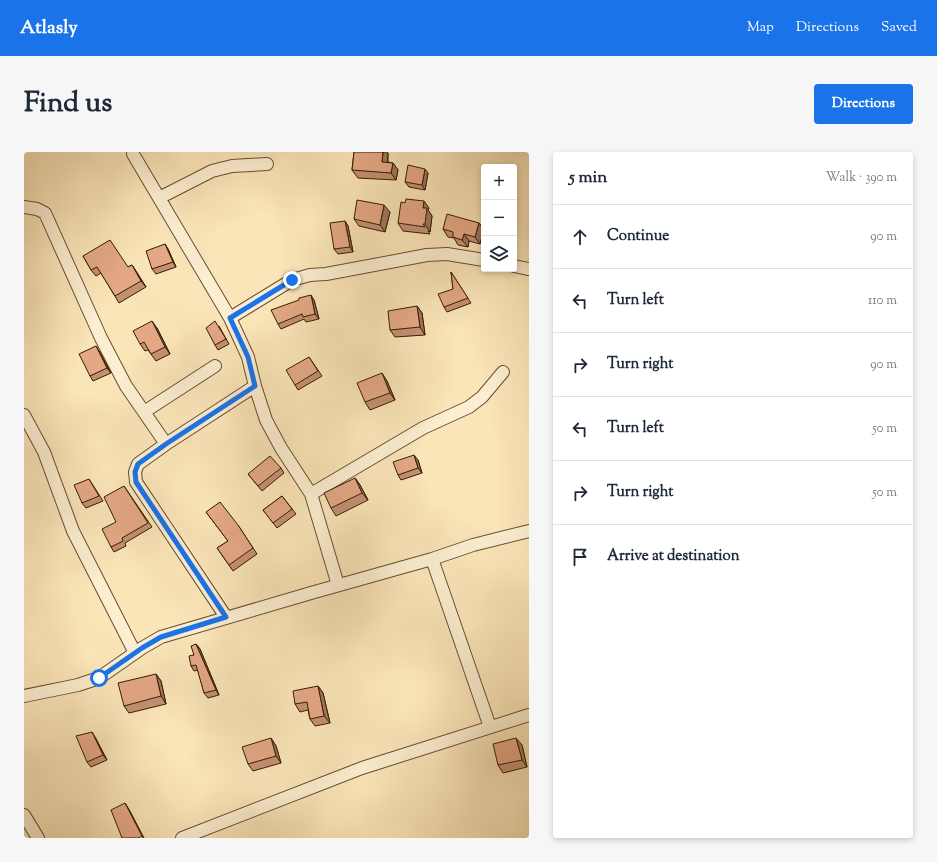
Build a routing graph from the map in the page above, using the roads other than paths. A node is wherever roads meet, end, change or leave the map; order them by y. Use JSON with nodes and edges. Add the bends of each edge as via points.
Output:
{"nodes":[{"id":1,"x":133,"y":154,"type":"dead end"},
{"id":2,"x":267,"y":164,"type":"dead end"},
{"id":3,"x":159,"y":198,"type":"junction"},
{"id":4,"x":24,"y":207,"type":"edge"},
{"id":5,"x":481,"y":260,"type":"edge"},
{"id":6,"x":517,"y":267,"type":"edge"},
{"id":7,"x":528,"y":269,"type":"dead end"},
{"id":8,"x":230,"y":318,"type":"junction"},
{"id":9,"x":215,"y":366,"type":"dead end"},
{"id":10,"x":503,"y":372,"type":"dead end"},
{"id":11,"x":255,"y":386,"type":"junction"},
{"id":12,"x":144,"y":412,"type":"junction"},
{"id":13,"x":24,"y":415,"type":"edge"},
{"id":14,"x":166,"y":444,"type":"junction"},
{"id":15,"x":311,"y":494,"type":"junction"},
{"id":16,"x":529,"y":531,"type":"edge"},
{"id":17,"x":432,"y":559,"type":"junction"},
{"id":18,"x":338,"y":585,"type":"junction"},
{"id":19,"x":226,"y":617,"type":"junction"},
{"id":20,"x":135,"y":653,"type":"junction"},
{"id":21,"x":25,"y":694,"type":"edge"},
{"id":22,"x":529,"y":715,"type":"edge"},
{"id":23,"x":490,"y":727,"type":"junction"},
{"id":24,"x":24,"y":815,"type":"edge"},
{"id":25,"x":38,"y":838,"type":"edge"},
{"id":26,"x":182,"y":838,"type":"edge"}],
"edges":[{"from":1,"to":3,"type":"street"},
{"from":2,"to":3,"type":"street","via":[[232,166],[212,171]]},
{"from":3,"to":8,"type":"street"},
{"from":4,"to":12,"type":"street","via":[[45,213],[101,338],[126,386]]},
{"from":5,"to":8,"type":"street","via":[[447,254],[427,255],[310,275],[292,280]]},
{"from":6,"to":7,"type":"street"},
{"from":8,"to":11,"type":"street","via":[[248,357]]},
{"from":9,"to":12,"type":"street"},
{"from":10,"to":15,"type":"street","via":[[482,397],[469,407],[423,428]]},
{"from":11,"to":14,"type":"street"},
{"from":11,"to":15,"type":"street","via":[[266,420]]},
{"from":12,"to":14,"type":"street"},
{"from":13,"to":20,"type":"street","via":[[44,452],[73,531]]},
{"from":14,"to":19,"type":"street","via":[[138,464],[135,472],[136,482]]},
{"from":15,"to":18,"type":"street"},
{"from":16,"to":17,"type":"street","via":[[473,545]]},
{"from":17,"to":18,"type":"street"},
{"from":17,"to":23,"type":"street"},
{"from":18,"to":19,"type":"street"},
{"from":19,"to":20,"type":"street","via":[[161,637]]},
{"from":20,"to":21,"type":"street","via":[[99,678],[78,685]]},
{"from":22,"to":23,"type":"street"},
{"from":23,"to":26,"type":"street","via":[[362,768]]},
{"from":24,"to":25,"type":"street"}]}
